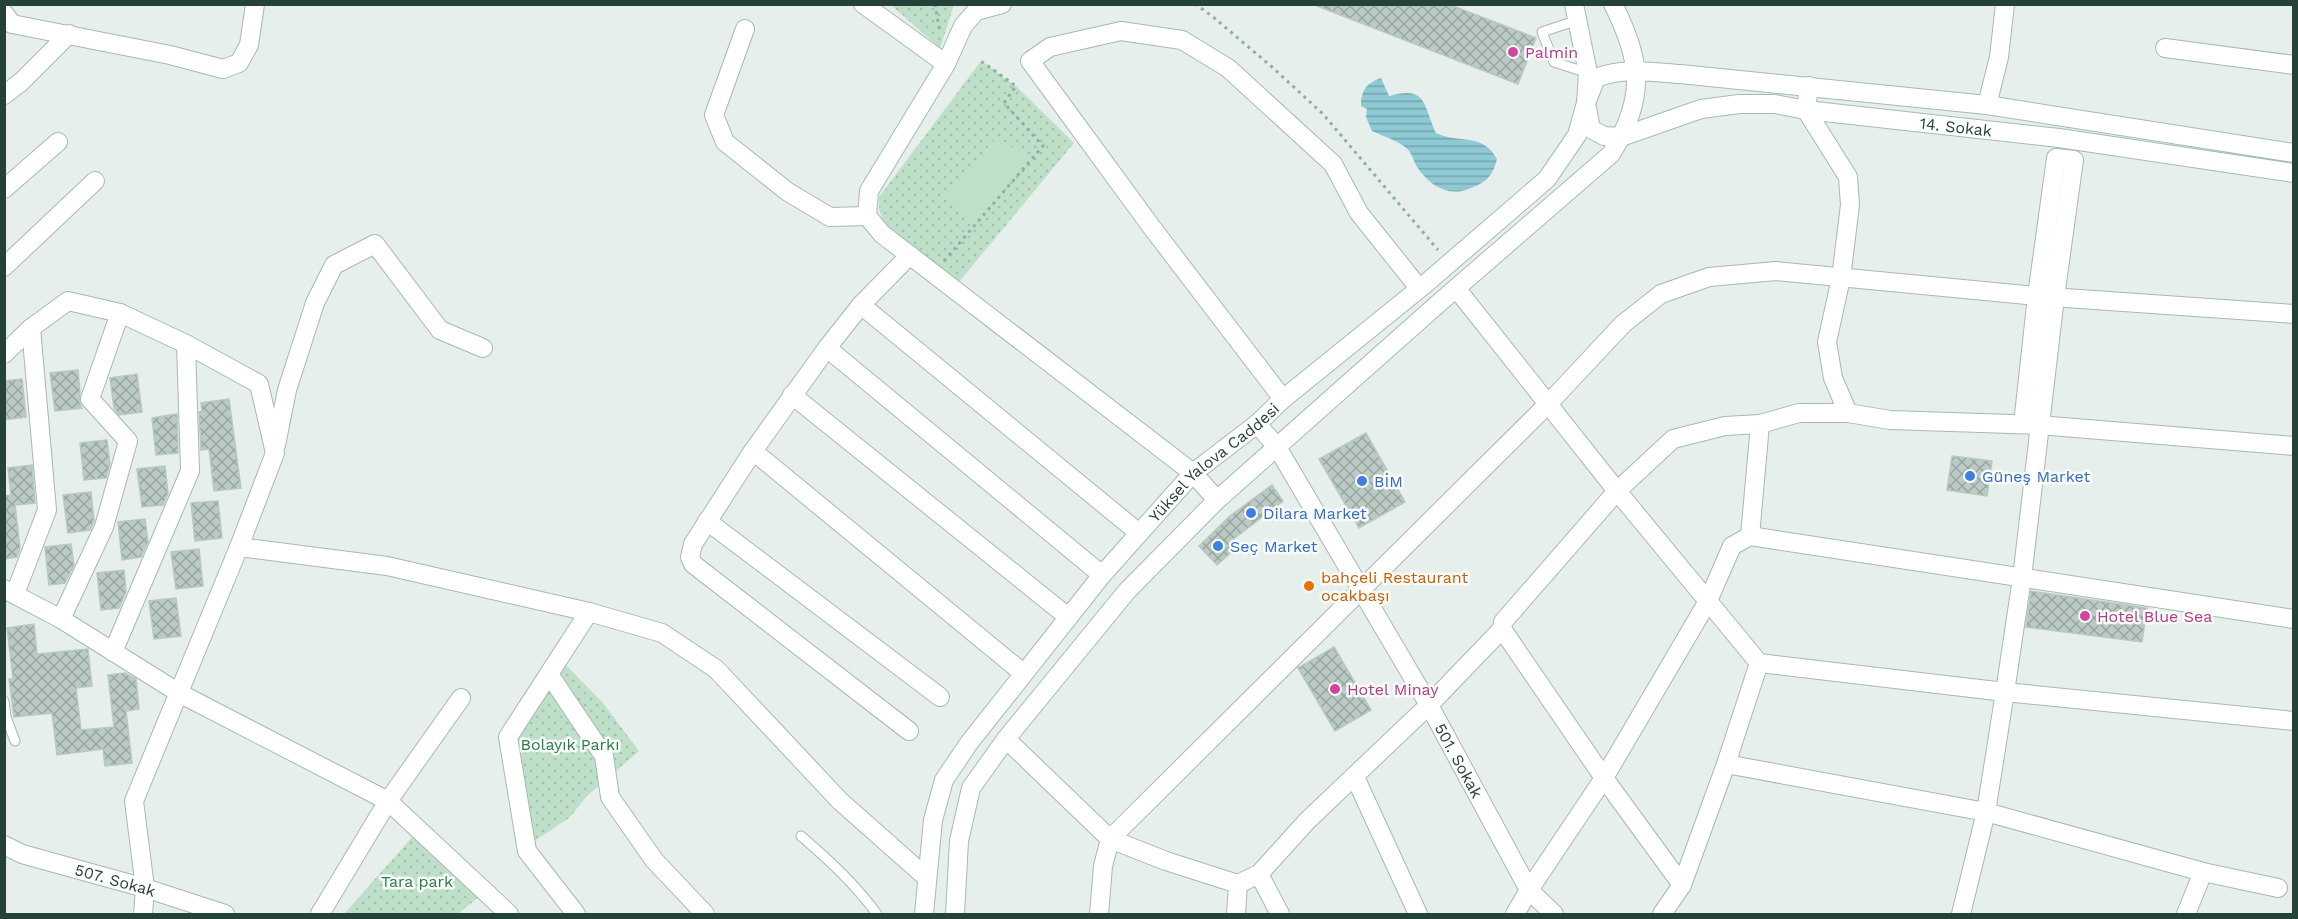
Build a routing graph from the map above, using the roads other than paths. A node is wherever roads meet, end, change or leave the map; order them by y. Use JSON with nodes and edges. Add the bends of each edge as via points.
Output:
{"nodes":[{"id":1,"x":255,"y":4,"type":"edge"},
{"id":2,"x":863,"y":4,"type":"edge"},
{"id":3,"x":967,"y":4,"type":"edge"},
{"id":4,"x":1002,"y":4,"type":"edge"},
{"id":5,"x":1613,"y":4,"type":"edge"},
{"id":6,"x":2005,"y":4,"type":"edge"},
{"id":7,"x":1576,"y":12,"type":"edge"},
{"id":8,"x":4,"y":13,"type":"edge"},
{"id":9,"x":1623,"y":24,"type":"junction"},
{"id":10,"x":963,"y":26,"type":"junction"},
{"id":11,"x":745,"y":29,"type":"dead end"},
{"id":12,"x":69,"y":34,"type":"junction"},
{"id":13,"x":2165,"y":48,"type":"dead end"},
{"id":14,"x":946,"y":64,"type":"junction"},
{"id":15,"x":2294,"y":65,"type":"edge"},
{"id":16,"x":1588,"y":73,"type":"junction"},
{"id":17,"x":1680,"y":74,"type":"junction"},
{"id":18,"x":1637,"y":78,"type":"junction"},
{"id":19,"x":1809,"y":86,"type":"junction"},
{"id":20,"x":4,"y":94,"type":"edge"},
{"id":21,"x":1586,"y":103,"type":"junction"},
{"id":22,"x":1987,"y":105,"type":"junction"},
{"id":23,"x":1806,"y":110,"type":"junction"},
{"id":24,"x":1622,"y":137,"type":"junction"},
{"id":25,"x":58,"y":142,"type":"dead end"},
{"id":26,"x":2294,"y":153,"type":"edge"},
{"id":27,"x":2294,"y":173,"type":"edge"},
{"id":28,"x":95,"y":181,"type":"dead end"},
{"id":29,"x":4,"y":189,"type":"edge"},
{"id":30,"x":867,"y":216,"type":"junction"},
{"id":31,"x":910,"y":255,"type":"junction"},
{"id":32,"x":4,"y":267,"type":"edge"},
{"id":33,"x":1841,"y":278,"type":"junction"},
{"id":34,"x":1419,"y":288,"type":"junction"},
{"id":35,"x":1456,"y":288,"type":"junction"},
{"id":36,"x":2046,"y":297,"type":"junction"},
{"id":37,"x":861,"y":305,"type":"junction"},
{"id":38,"x":120,"y":313,"type":"junction"},
{"id":39,"x":2294,"y":314,"type":"edge"},
{"id":40,"x":31,"y":328,"type":"junction"},
{"id":41,"x":186,"y":344,"type":"junction"},
{"id":42,"x":483,"y":348,"type":"dead end"},
{"id":43,"x":827,"y":348,"type":"junction"},
{"id":44,"x":4,"y":354,"type":"edge"},
{"id":45,"x":792,"y":395,"type":"junction"},
{"id":46,"x":1283,"y":399,"type":"junction"},
{"id":47,"x":1549,"y":403,"type":"junction"},
{"id":48,"x":1848,"y":413,"type":"junction"},
{"id":49,"x":1257,"y":424,"type":"junction"},
{"id":50,"x":1760,"y":424,"type":"junction"},
{"id":51,"x":2031,"y":425,"type":"junction"},
{"id":52,"x":2294,"y":446,"type":"edge"},
{"id":53,"x":1277,"y":447,"type":"junction"},
{"id":54,"x":753,"y":451,"type":"junction"},
{"id":55,"x":275,"y":453,"type":"junction"},
{"id":56,"x":1193,"y":473,"type":"junction"},
{"id":57,"x":1617,"y":491,"type":"junction"},
{"id":58,"x":1217,"y":500,"type":"junction"},
{"id":59,"x":707,"y":521,"type":"junction"},
{"id":60,"x":1139,"y":533,"type":"junction"},
{"id":61,"x":1750,"y":536,"type":"junction"},
{"id":62,"x":239,"y":547,"type":"junction"},
{"id":63,"x":1102,"y":575,"type":"junction"},
{"id":64,"x":2022,"y":578,"type":"junction"},
{"id":65,"x":1360,"y":587,"type":"junction"},
{"id":66,"x":10,"y":592,"type":"edge"},
{"id":67,"x":1707,"y":601,"type":"junction"},
{"id":68,"x":590,"y":612,"type":"junction"},
{"id":69,"x":1068,"y":617,"type":"junction"},
{"id":70,"x":61,"y":619,"type":"junction"},
{"id":71,"x":2294,"y":619,"type":"edge"},
{"id":72,"x":1502,"y":629,"type":"junction"},
{"id":73,"x":113,"y":652,"type":"junction"},
{"id":74,"x":1759,"y":663,"type":"junction"},
{"id":75,"x":1023,"y":673,"type":"junction"},
{"id":76,"x":549,"y":674,"type":"junction"},
{"id":77,"x":2005,"y":692,"type":"junction"},
{"id":78,"x":179,"y":693,"type":"junction"},
{"id":79,"x":940,"y":697,"type":"dead end"},
{"id":80,"x":461,"y":698,"type":"dead end"},
{"id":81,"x":4,"y":701,"type":"edge"},
{"id":82,"x":1429,"y":705,"type":"junction"},
{"id":83,"x":2294,"y":721,"type":"edge"},
{"id":84,"x":909,"y":731,"type":"dead end"},
{"id":85,"x":1006,"y":739,"type":"junction"},
{"id":86,"x":15,"y":741,"type":"dead end"},
{"id":87,"x":1726,"y":764,"type":"junction"},
{"id":88,"x":1355,"y":777,"type":"junction"},
{"id":89,"x":1604,"y":778,"type":"junction"},
{"id":90,"x":388,"y":801,"type":"junction"},
{"id":91,"x":1986,"y":812,"type":"junction"},
{"id":92,"x":801,"y":836,"type":"dead end"},
{"id":93,"x":1110,"y":838,"type":"junction"},
{"id":94,"x":4,"y":845,"type":"edge"},
{"id":95,"x":2203,"y":872,"type":"junction"},
{"id":96,"x":1260,"y":874,"type":"junction"},
{"id":97,"x":927,"y":878,"type":"junction"},
{"id":98,"x":1238,"y":884,"type":"junction"},
{"id":99,"x":1682,"y":885,"type":"junction"},
{"id":100,"x":145,"y":888,"type":"junction"},
{"id":101,"x":2278,"y":888,"type":"dead end"},
{"id":102,"x":1529,"y":890,"type":"junction"},
{"id":103,"x":143,"y":915,"type":"edge"},
{"id":104,"x":225,"y":915,"type":"edge"},
{"id":105,"x":320,"y":915,"type":"edge"},
{"id":106,"x":509,"y":915,"type":"edge"},
{"id":107,"x":576,"y":915,"type":"edge"},
{"id":108,"x":705,"y":915,"type":"edge"},
{"id":109,"x":877,"y":915,"type":"edge"},
{"id":110,"x":924,"y":915,"type":"edge"},
{"id":111,"x":955,"y":915,"type":"edge"},
{"id":112,"x":1099,"y":915,"type":"edge"},
{"id":113,"x":1236,"y":915,"type":"edge"},
{"id":114,"x":1280,"y":915,"type":"edge"},
{"id":115,"x":1418,"y":915,"type":"edge"},
{"id":116,"x":1515,"y":915,"type":"edge"},
{"id":117,"x":1554,"y":915,"type":"edge"},
{"id":118,"x":1662,"y":915,"type":"edge"},
{"id":119,"x":1961,"y":915,"type":"edge"},
{"id":120,"x":2186,"y":915,"type":"edge"}],
"edges":[{"from":1,"to":12,"type":"street","via":[[249,45],[239,63],[223,69]]},
{"from":2,"to":14,"type":"street"},
{"from":3,"to":10,"type":"street"},
{"from":4,"to":10,"type":"street","via":[[976,11]]},
{"from":5,"to":9,"type":"street"},
{"from":6,"to":22,"type":"street","via":[[1999,57]]},
{"from":7,"to":16,"type":"street","name":"Yüksel Yalova Caddesi"},
{"from":7,"to":16,"type":"lane","via":[[1542,32],[1554,62]]},
{"from":8,"to":12,"type":"street","via":[[12,24]]},
{"from":9,"to":17,"type":"street","via":[[1647,58]]},
{"from":9,"to":18,"type":"street"},
{"from":10,"to":14,"type":"street"},
{"from":11,"to":30,"type":"street","via":[[714,116],[725,142],[788,192],[830,218]]},
{"from":12,"to":20,"type":"street"},
{"from":13,"to":15,"type":"street"},
{"from":14,"to":30,"type":"street","via":[[869,191]]},
{"from":16,"to":21,"type":"street","name":"Yüksel Yalova Caddesi"},
{"from":17,"to":18,"type":"street","name":"14. Sokak"},
{"from":17,"to":19,"type":"street","name":"14. Sokak"},
{"from":18,"to":21,"type":"street","via":[[1610,72],[1596,78]]},
{"from":18,"to":24,"type":"street","name":"Yüksel Yalova Caddesi","via":[[1632,111]]},
{"from":19,"to":22,"type":"street","name":"14. Sokak"},
{"from":19,"to":23,"type":"street"},
{"from":21,"to":24,"type":"street","via":[[1591,129],[1604,136]]},
{"from":21,"to":34,"type":"street","name":"Yüksel Yalova Caddesi","via":[[1577,135],[1547,179]]},
{"from":22,"to":26,"type":"street","name":"14. Sokak"},
{"from":23,"to":24,"type":"street","name":"14. Sokak","via":[[1775,104],[1710,108]]},
{"from":23,"to":27,"type":"street","name":"14. Sokak","via":[[2059,138]]},
{"from":23,"to":33,"type":"street","via":[[1848,177],[1850,205]]},
{"from":24,"to":35,"type":"street","name":"Yüksel Yalova Caddesi","via":[[1611,154]]},
{"from":25,"to":29,"type":"street"},
{"from":28,"to":32,"type":"street"},
{"from":30,"to":31,"type":"street","via":[[882,234]]},
{"from":31,"to":37,"type":"street"},
{"from":31,"to":56,"type":"street"},
{"from":33,"to":36,"type":"street"},
{"from":33,"to":47,"type":"street","via":[[1776,272],[1731,275],[1661,294],[1623,324]]},
{"from":33,"to":48,"type":"street","via":[[1827,342],[1833,378]]},
{"from":34,"to":46,"type":"street","name":"Yüksel Yalova Caddesi"},
{"from":34,"to":46,"type":"street","via":[[1359,213],[1333,164],[1228,68],[1182,40],[1121,31],[1050,47],[1030,61]]},
{"from":35,"to":47,"type":"street"},
{"from":35,"to":53,"type":"street","name":"Yüksel Yalova Caddesi"},
{"from":36,"to":36,"type":"street","via":[[2074,160],[2056,158]]},
{"from":36,"to":39,"type":"street"},
{"from":36,"to":51,"type":"street"},
{"from":37,"to":43,"type":"street"},
{"from":37,"to":60,"type":"street"},
{"from":38,"to":40,"type":"street","via":[[68,301]]},
{"from":38,"to":41,"type":"street"},
{"from":38,"to":70,"type":"street","via":[[90,399],[128,441],[104,527]]},
{"from":40,"to":44,"type":"street"},
{"from":40,"to":66,"type":"street","via":[[47,510]]},
{"from":41,"to":55,"type":"street","via":[[259,384]]},
{"from":41,"to":73,"type":"street","via":[[190,471]]},
{"from":42,"to":55,"type":"street","via":[[441,330],[375,244],[333,265],[315,303],[287,390]]},
{"from":43,"to":45,"type":"street"},
{"from":43,"to":63,"type":"street"},
{"from":45,"to":54,"type":"street"},
{"from":45,"to":69,"type":"street"},
{"from":46,"to":49,"type":"street","name":"Yüksel Yalova Caddesi"},
{"from":47,"to":57,"type":"street"},
{"from":47,"to":65,"type":"street"},
{"from":48,"to":50,"type":"street","via":[[1799,413]]},
{"from":48,"to":51,"type":"street","via":[[1890,420]]},
{"from":49,"to":53,"type":"street","name":"501. Sokak"},
{"from":49,"to":56,"type":"street","name":"Yüksel Yalova Caddesi"},
{"from":50,"to":57,"type":"street","via":[[1725,426],[1673,439]]},
{"from":50,"to":61,"type":"street"},
{"from":51,"to":52,"type":"street"},
{"from":51,"to":64,"type":"street"},
{"from":53,"to":58,"type":"street","name":"Yüksel Yalova Caddesi"},
{"from":53,"to":65,"type":"street","name":"501. Sokak"},
{"from":54,"to":59,"type":"street"},
{"from":54,"to":75,"type":"street"},
{"from":55,"to":62,"type":"street"},
{"from":56,"to":58,"type":"street"},
{"from":56,"to":60,"type":"street","name":"Yüksel Yalova Caddesi"},
{"from":57,"to":67,"type":"street"},
{"from":57,"to":72,"type":"street","via":[[1503,622]]},
{"from":58,"to":85,"type":"street","name":"Yüksel Yalova Caddesi","via":[[1127,591]]},
{"from":59,"to":79,"type":"street"},
{"from":59,"to":84,"type":"street","via":[[693,544],[693,564]]},
{"from":60,"to":63,"type":"street","name":"Yüksel Yalova Caddesi"},
{"from":61,"to":64,"type":"street"},
{"from":61,"to":67,"type":"street","via":[[1732,546]]},
{"from":62,"to":68,"type":"street","via":[[387,566]]},
{"from":62,"to":78,"type":"street"},
{"from":63,"to":69,"type":"street","name":"Yüksel Yalova Caddesi"},
{"from":64,"to":71,"type":"street"},
{"from":64,"to":77,"type":"street"},
{"from":65,"to":82,"type":"street","name":"501. Sokak"},
{"from":65,"to":93,"type":"street"},
{"from":66,"to":70,"type":"street"},
{"from":67,"to":74,"type":"street"},
{"from":67,"to":89,"type":"street"},
{"from":68,"to":76,"type":"street"},
{"from":68,"to":97,"type":"street","via":[[662,633],[716,669],[840,801]]},
{"from":69,"to":75,"type":"street","name":"Yüksel Yalova Caddesi"},
{"from":70,"to":73,"type":"street"},
{"from":72,"to":82,"type":"street"},
{"from":72,"to":89,"type":"street"},
{"from":73,"to":78,"type":"street"},
{"from":74,"to":77,"type":"street"},
{"from":74,"to":87,"type":"street"},
{"from":75,"to":97,"type":"street","name":"Yüksel Yalova Caddesi","via":[[944,780],[933,820]]},
{"from":76,"to":107,"type":"street","via":[[508,737],[527,851]]},
{"from":76,"to":108,"type":"street","via":[[604,756],[610,797],[654,860]]},
{"from":77,"to":83,"type":"street"},
{"from":77,"to":91,"type":"street"},
{"from":78,"to":90,"type":"street"},
{"from":78,"to":100,"type":"street","via":[[134,801]]},
{"from":80,"to":90,"type":"street"},
{"from":81,"to":86,"type":"lane"},
{"from":82,"to":88,"type":"street"},
{"from":82,"to":102,"type":"street","name":"501. Sokak"},
{"from":85,"to":93,"type":"street"},
{"from":85,"to":111,"type":"street","name":"Yüksel Yalova Caddesi","via":[[970,788],[959,841]]},
{"from":87,"to":91,"type":"street"},
{"from":87,"to":99,"type":"street"},
{"from":88,"to":96,"type":"street","via":[[1307,821]]},
{"from":88,"to":115,"type":"street"},
{"from":89,"to":99,"type":"street"},
{"from":89,"to":102,"type":"street"},
{"from":90,"to":105,"type":"street"},
{"from":90,"to":106,"type":"street"},
{"from":91,"to":95,"type":"street"},
{"from":91,"to":119,"type":"street"},
{"from":92,"to":109,"type":"lane","via":[[864,896]]},
{"from":93,"to":98,"type":"street"},
{"from":93,"to":112,"type":"street"},
{"from":94,"to":100,"type":"street","name":"507. Sokak","via":[[22,854]]},
{"from":95,"to":101,"type":"street"},
{"from":95,"to":120,"type":"street"},
{"from":96,"to":98,"type":"street"},
{"from":96,"to":114,"type":"street"},
{"from":97,"to":110,"type":"street","name":"Yüksel Yalova Caddesi"},
{"from":98,"to":113,"type":"street"},
{"from":99,"to":118,"type":"street"},
{"from":100,"to":103,"type":"street"},
{"from":100,"to":104,"type":"street","name":"507. Sokak"},
{"from":102,"to":116,"type":"street"},
{"from":102,"to":117,"type":"street","name":"501. Sokak"}]}
